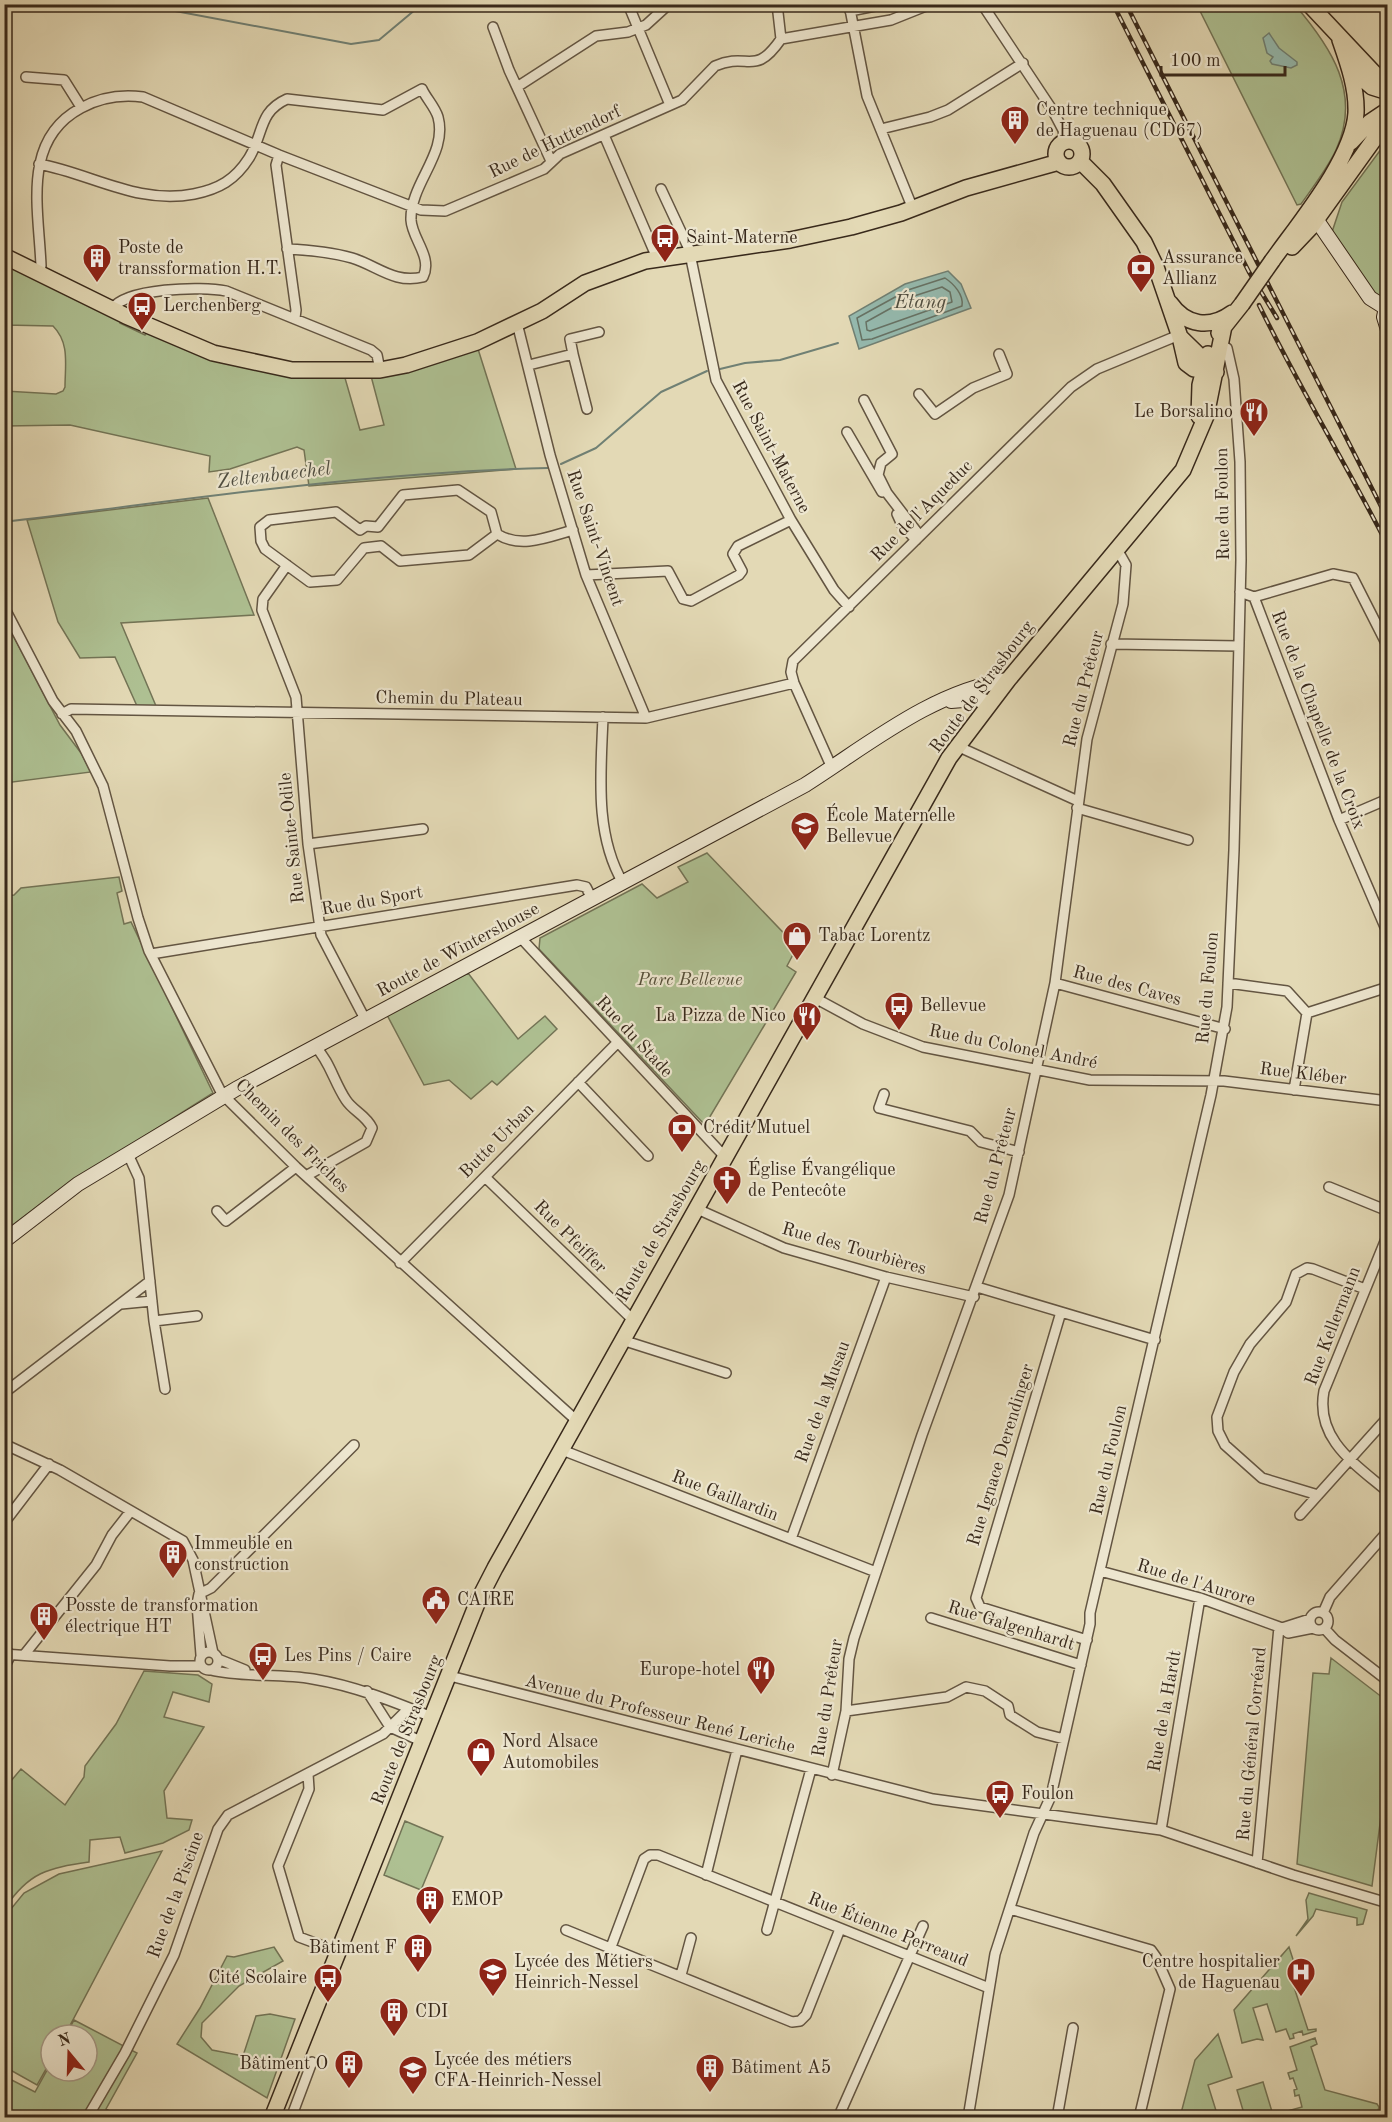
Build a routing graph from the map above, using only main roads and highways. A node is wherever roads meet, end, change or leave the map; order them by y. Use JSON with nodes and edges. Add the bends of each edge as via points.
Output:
{"nodes":[{"id":1,"x":1309,"y":4,"type":"edge"},
{"id":2,"x":1340,"y":40,"type":"junction"},
{"id":3,"x":1349,"y":67,"type":"junction"},
{"id":4,"x":1388,"y":90,"type":"edge"},
{"id":5,"x":1388,"y":110,"type":"edge"},
{"id":6,"x":1388,"y":120,"type":"edge"},
{"id":7,"x":1346,"y":151,"type":"junction"},
{"id":8,"x":1080,"y":161,"type":"junction"},
{"id":9,"x":1059,"y":162,"type":"junction"},
{"id":10,"x":4,"y":256,"type":"edge"},
{"id":11,"x":1274,"y":266,"type":"junction"},
{"id":12,"x":1163,"y":290,"type":"junction"},
{"id":13,"x":1242,"y":307,"type":"junction"},
{"id":14,"x":1208,"y":368,"type":"junction"},
{"id":15,"x":272,"y":2118,"type":"edge"}],
"edges":[{"from":1,"to":2,"type":"main road"},
{"from":2,"to":3,"type":"main road","name":"Route de Strasbourg"},
{"from":2,"to":4,"type":"main road"},
{"from":3,"to":4,"type":"main road","via":[[1372,87]]},
{"from":3,"to":7,"type":"main road","name":"Route de Strasbourg","via":[[1356,111]]},
{"from":5,"to":7,"type":"main road","name":"Route de Strasbourg","via":[[1370,122]]},
{"from":6,"to":11,"type":"main road","name":"Route de Strasbourg","via":[[1316,219]]},
{"from":7,"to":11,"type":"main road","name":"Route de Strasbourg"},
{"from":8,"to":9,"type":"main road","via":[[1070,167]]},
{"from":8,"to":9,"type":"main road","via":[[1078,145],[1065,142],[1057,150]]},
{"from":8,"to":12,"type":"main road","via":[[1103,184],[1144,242]]},
{"from":9,"to":10,"type":"main road","via":[[966,188],[913,209],[792,240],[657,258],[585,283],[477,342],[380,370],[292,370],[246,362],[188,344]]},
{"from":11,"to":13,"type":"main road","name":"Route de Strasbourg","bridge":true},
{"from":12,"to":13,"type":"main road","via":[[1174,310],[1194,322],[1214,323]]},
{"from":12,"to":14,"type":"main road","via":[[1180,336]]},
{"from":13,"to":14,"type":"main road","name":"Route de Strasbourg","via":[[1224,326]]},
{"from":13,"to":14,"type":"main road","name":"Route de Strasbourg","via":[[1227,348]]},
{"from":14,"to":15,"type":"main road","name":"Route de Strasbourg","via":[[1198,408],[1200,431],[1183,470],[957,746],[480,1598]]}]}
